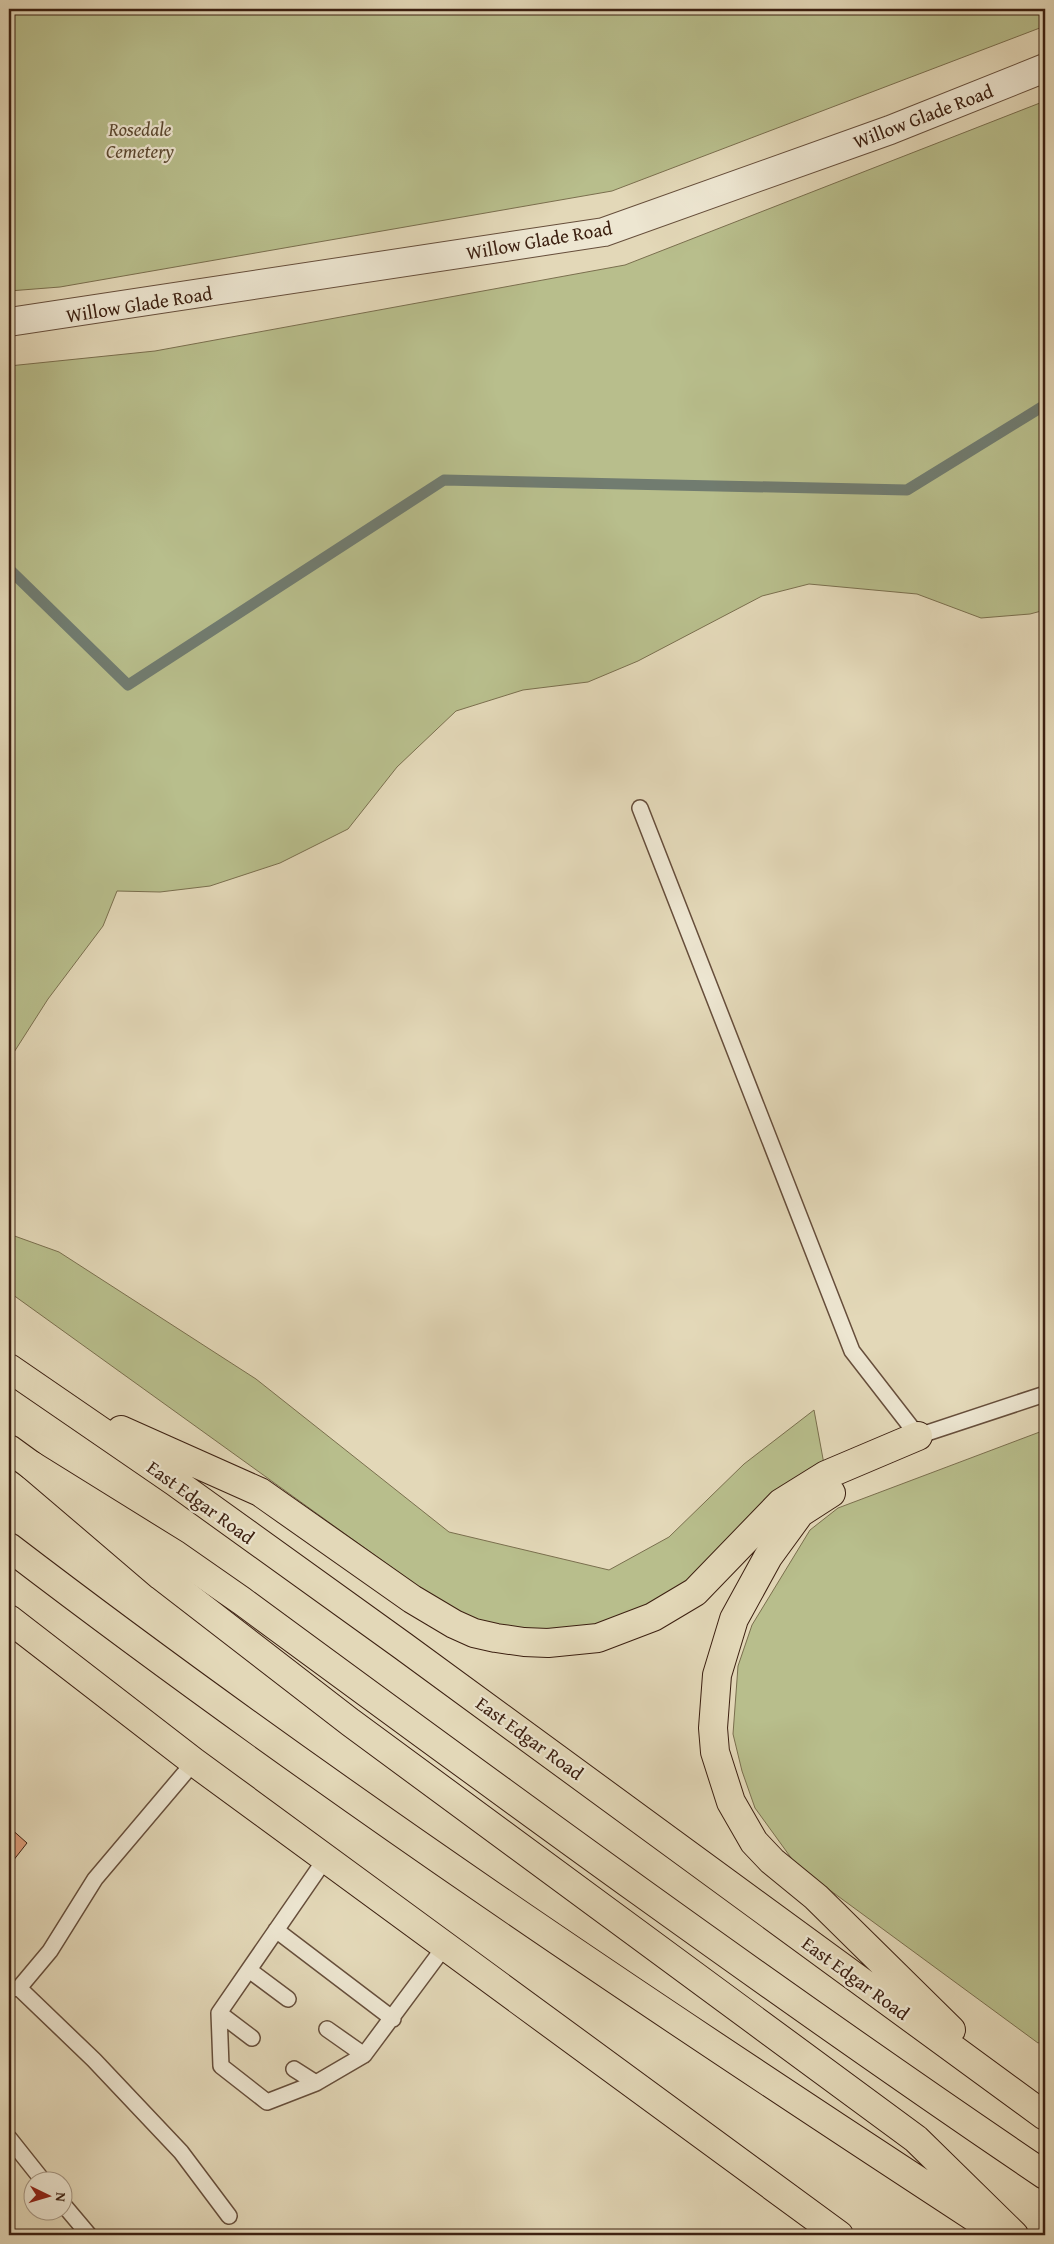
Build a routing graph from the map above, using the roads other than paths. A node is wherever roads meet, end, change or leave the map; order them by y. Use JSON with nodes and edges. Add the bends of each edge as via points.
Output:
{"nodes":[{"id":1,"x":1045,"y":68,"type":"edge"},
{"id":2,"x":9,"y":322,"type":"edge"},
{"id":3,"x":640,"y":808,"type":"dead end"},
{"id":4,"x":9,"y":1368,"type":"edge"},
{"id":5,"x":1045,"y":1394,"type":"edge"},
{"id":6,"x":60,"y":1402,"type":"junction"},
{"id":7,"x":918,"y":1436,"type":"junction"},
{"id":8,"x":9,"y":1449,"type":"edge"},
{"id":9,"x":31,"y":1465,"type":"junction"},
{"id":10,"x":9,"y":1547,"type":"edge"},
{"id":11,"x":9,"y":1619,"type":"edge"},
{"id":12,"x":194,"y":1762,"type":"junction"},
{"id":13,"x":326,"y":1858,"type":"junction"},
{"id":14,"x":276,"y":1930,"type":"junction"},
{"id":15,"x":445,"y":1946,"type":"junction"},
{"id":16,"x":249,"y":1970,"type":"junction"},
{"id":17,"x":14,"y":1989,"type":"edge"},
{"id":18,"x":288,"y":1999,"type":"dead end"},
{"id":19,"x":220,"y":2013,"type":"junction"},
{"id":20,"x":393,"y":2018,"type":"junction"},
{"id":21,"x":327,"y":2030,"type":"dead end"},
{"id":22,"x":252,"y":2038,"type":"dead end"},
{"id":23,"x":364,"y":2055,"type":"junction"},
{"id":24,"x":294,"y":2069,"type":"dead end"},
{"id":25,"x":316,"y":2083,"type":"junction"},
{"id":26,"x":1016,"y":2095,"type":"junction"},
{"id":27,"x":1045,"y":2116,"type":"edge"},
{"id":28,"x":9,"y":2138,"type":"edge"},
{"id":29,"x":36,"y":2172,"type":"edge"},
{"id":30,"x":1045,"y":2175,"type":"edge"},
{"id":31,"x":72,"y":2215,"type":"edge"},
{"id":32,"x":229,"y":2216,"type":"dead end"},
{"id":33,"x":89,"y":2235,"type":"edge"},
{"id":34,"x":839,"y":2235,"type":"edge"},
{"id":35,"x":1002,"y":2235,"type":"edge"},
{"id":36,"x":1014,"y":2235,"type":"edge"}],
"edges":[{"from":1,"to":2,"type":"street","name":"Willow Glade Road","via":[[890,130],[604,232]]},
{"from":3,"to":7,"type":"lane","via":[[852,1351]]},
{"from":4,"to":6,"type":"highway","name":"East Edgar Road"},
{"from":5,"to":7,"type":"lane"},
{"from":6,"to":7,"type":"highway","via":[[260,1492],[412,1599],[454,1624],[474,1633],[524,1642],[598,1638],[653,1617],[695,1592],[781,1503],[826,1475]]},
{"from":6,"to":26,"type":"highway","name":"East Edgar Road","via":[[404,1646]]},
{"from":7,"to":26,"type":"highway","via":[[800,1513],[768,1557],[734,1619],[724,1646],[714,1704],[715,1752],[731,1802],[754,1842],[816,1897]]},
{"from":8,"to":9,"type":"highway"},
{"from":9,"to":30,"type":"highway","via":[[176,1555],[235,1596],[647,1897],[860,2049]]},
{"from":9,"to":36,"type":"highway","via":[[161,1576],[350,1722],[916,2139]]},
{"from":10,"to":35,"type":"highway","via":[[352,1799],[694,2033]]},
{"from":11,"to":12,"type":"highway"},
{"from":12,"to":13,"type":"highway"},
{"from":12,"to":17,"type":"lane","via":[[96,1879],[50,1951]]},
{"from":13,"to":14,"type":"lane"},
{"from":13,"to":15,"type":"highway"},
{"from":14,"to":16,"type":"lane"},
{"from":14,"to":20,"type":"lane"},
{"from":15,"to":20,"type":"lane"},
{"from":15,"to":34,"type":"highway"},
{"from":16,"to":18,"type":"lane"},
{"from":16,"to":19,"type":"lane"},
{"from":17,"to":32,"type":"lane","via":[[94,2060],[181,2152]]},
{"from":19,"to":22,"type":"lane"},
{"from":19,"to":25,"type":"lane","via":[[221,2066],[267,2102]]},
{"from":20,"to":23,"type":"lane"},
{"from":21,"to":23,"type":"lane"},
{"from":23,"to":25,"type":"lane"},
{"from":24,"to":25,"type":"lane"},
{"from":26,"to":27,"type":"highway","name":"East Edgar Road"},
{"from":28,"to":29,"type":"lane"},
{"from":31,"to":33,"type":"lane"}]}
